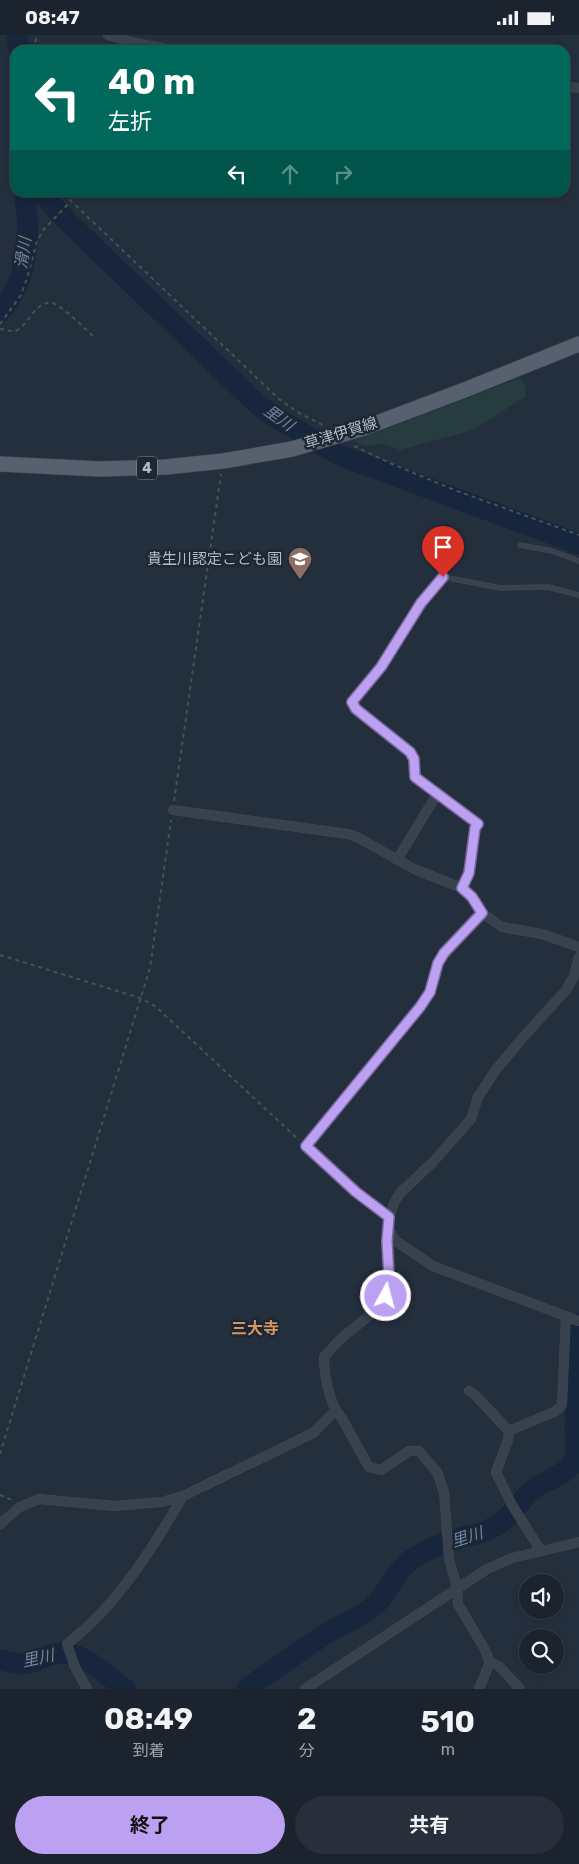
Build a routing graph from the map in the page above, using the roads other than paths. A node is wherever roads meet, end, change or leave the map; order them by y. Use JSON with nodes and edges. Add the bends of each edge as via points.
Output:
{"nodes":[{"id":1,"x":108,"y":35,"type":"edge"},
{"id":2,"x":146,"y":45,"type":"edge"},
{"id":3,"x":579,"y":344,"type":"edge"},
{"id":4,"x":0,"y":464,"type":"edge"},
{"id":5,"x":520,"y":545,"type":"dead end"},
{"id":6,"x":579,"y":561,"type":"edge"},
{"id":7,"x":579,"y":595,"type":"edge"},
{"id":8,"x":437,"y":793,"type":"junction"},
{"id":9,"x":172,"y":810,"type":"road end"},
{"id":10,"x":397,"y":860,"type":"junction"},
{"id":11,"x":462,"y":888,"type":"junction"},
{"id":12,"x":482,"y":913,"type":"junction"},
{"id":13,"x":579,"y":947,"type":"edge"},
{"id":14,"x":579,"y":957,"type":"edge"},
{"id":15,"x":389,"y":1217,"type":"junction"},
{"id":16,"x":389,"y":1230,"type":"junction"},
{"id":17,"x":572,"y":1318,"type":"edge"},
{"id":18,"x":469,"y":1391,"type":"dead end"},
{"id":19,"x":335,"y":1411,"type":"junction"},
{"id":20,"x":509,"y":1431,"type":"junction"},
{"id":21,"x":183,"y":1496,"type":"junction"},
{"id":22,"x":0,"y":1524,"type":"edge"},
{"id":23,"x":579,"y":1542,"type":"edge"},
{"id":24,"x":541,"y":1551,"type":"junction"},
{"id":25,"x":457,"y":1588,"type":"junction"},
{"id":26,"x":490,"y":1662,"type":"junction"},
{"id":27,"x":87,"y":1689,"type":"edge"},
{"id":28,"x":305,"y":1689,"type":"edge"},
{"id":29,"x":479,"y":1689,"type":"edge"},
{"id":30,"x":520,"y":1689,"type":"edge"}],
"edges":[{"from":1,"to":2,"type":"street"},
{"from":3,"to":4,"type":"main road","name":"草津伊賀線","number":"4","via":[[364,427],[292,449],[166,467],[100,469]]},
{"from":5,"to":6,"type":"lane","via":[[552,551]]},
{"from":7,"to":8,"type":"lane","via":[[548,587],[501,588],[443,577],[421,603],[381,667],[352,702],[356,709],[410,752],[414,759],[415,777]]},
{"from":8,"to":10,"type":"street"},
{"from":8,"to":11,"type":"street","via":[[478,824],[469,873]]},
{"from":9,"to":10,"type":"street","via":[[348,834]]},
{"from":10,"to":11,"type":"street"},
{"from":11,"to":12,"type":"street"},
{"from":12,"to":13,"type":"street","via":[[502,927],[542,934]]},
{"from":12,"to":15,"type":"street","via":[[444,953],[430,992],[420,1007],[306,1146]]},
{"from":14,"to":15,"type":"street","via":[[574,977],[566,990],[495,1071],[478,1097],[471,1119],[400,1193]]},
{"from":15,"to":16,"type":"street"},
{"from":16,"to":17,"type":"street","via":[[396,1241],[433,1266]]},
{"from":16,"to":19,"type":"street","via":[[386,1296],[324,1357],[324,1372]]},
{"from":17,"to":20,"type":"street","via":[[562,1405],[556,1411]]},
{"from":18,"to":20,"type":"street"},
{"from":19,"to":21,"type":"street","via":[[313,1433]]},
{"from":19,"to":25,"type":"street","via":[[369,1467],[381,1469],[409,1451],[420,1451],[437,1473],[444,1492],[448,1548]]},
{"from":20,"to":24,"type":"street","via":[[496,1472]]},
{"from":21,"to":22,"type":"street","via":[[162,1502],[114,1506],[39,1499],[20,1507]]},
{"from":21,"to":27,"type":"street","via":[[161,1535],[123,1589],[67,1644]]},
{"from":23,"to":24,"type":"street"},
{"from":24,"to":25,"type":"street","via":[[512,1558],[487,1569]]},
{"from":25,"to":26,"type":"street","via":[[458,1604]]},
{"from":25,"to":28,"type":"street"},
{"from":26,"to":29,"type":"street"},
{"from":26,"to":30,"type":"street","via":[[499,1666]]}]}
